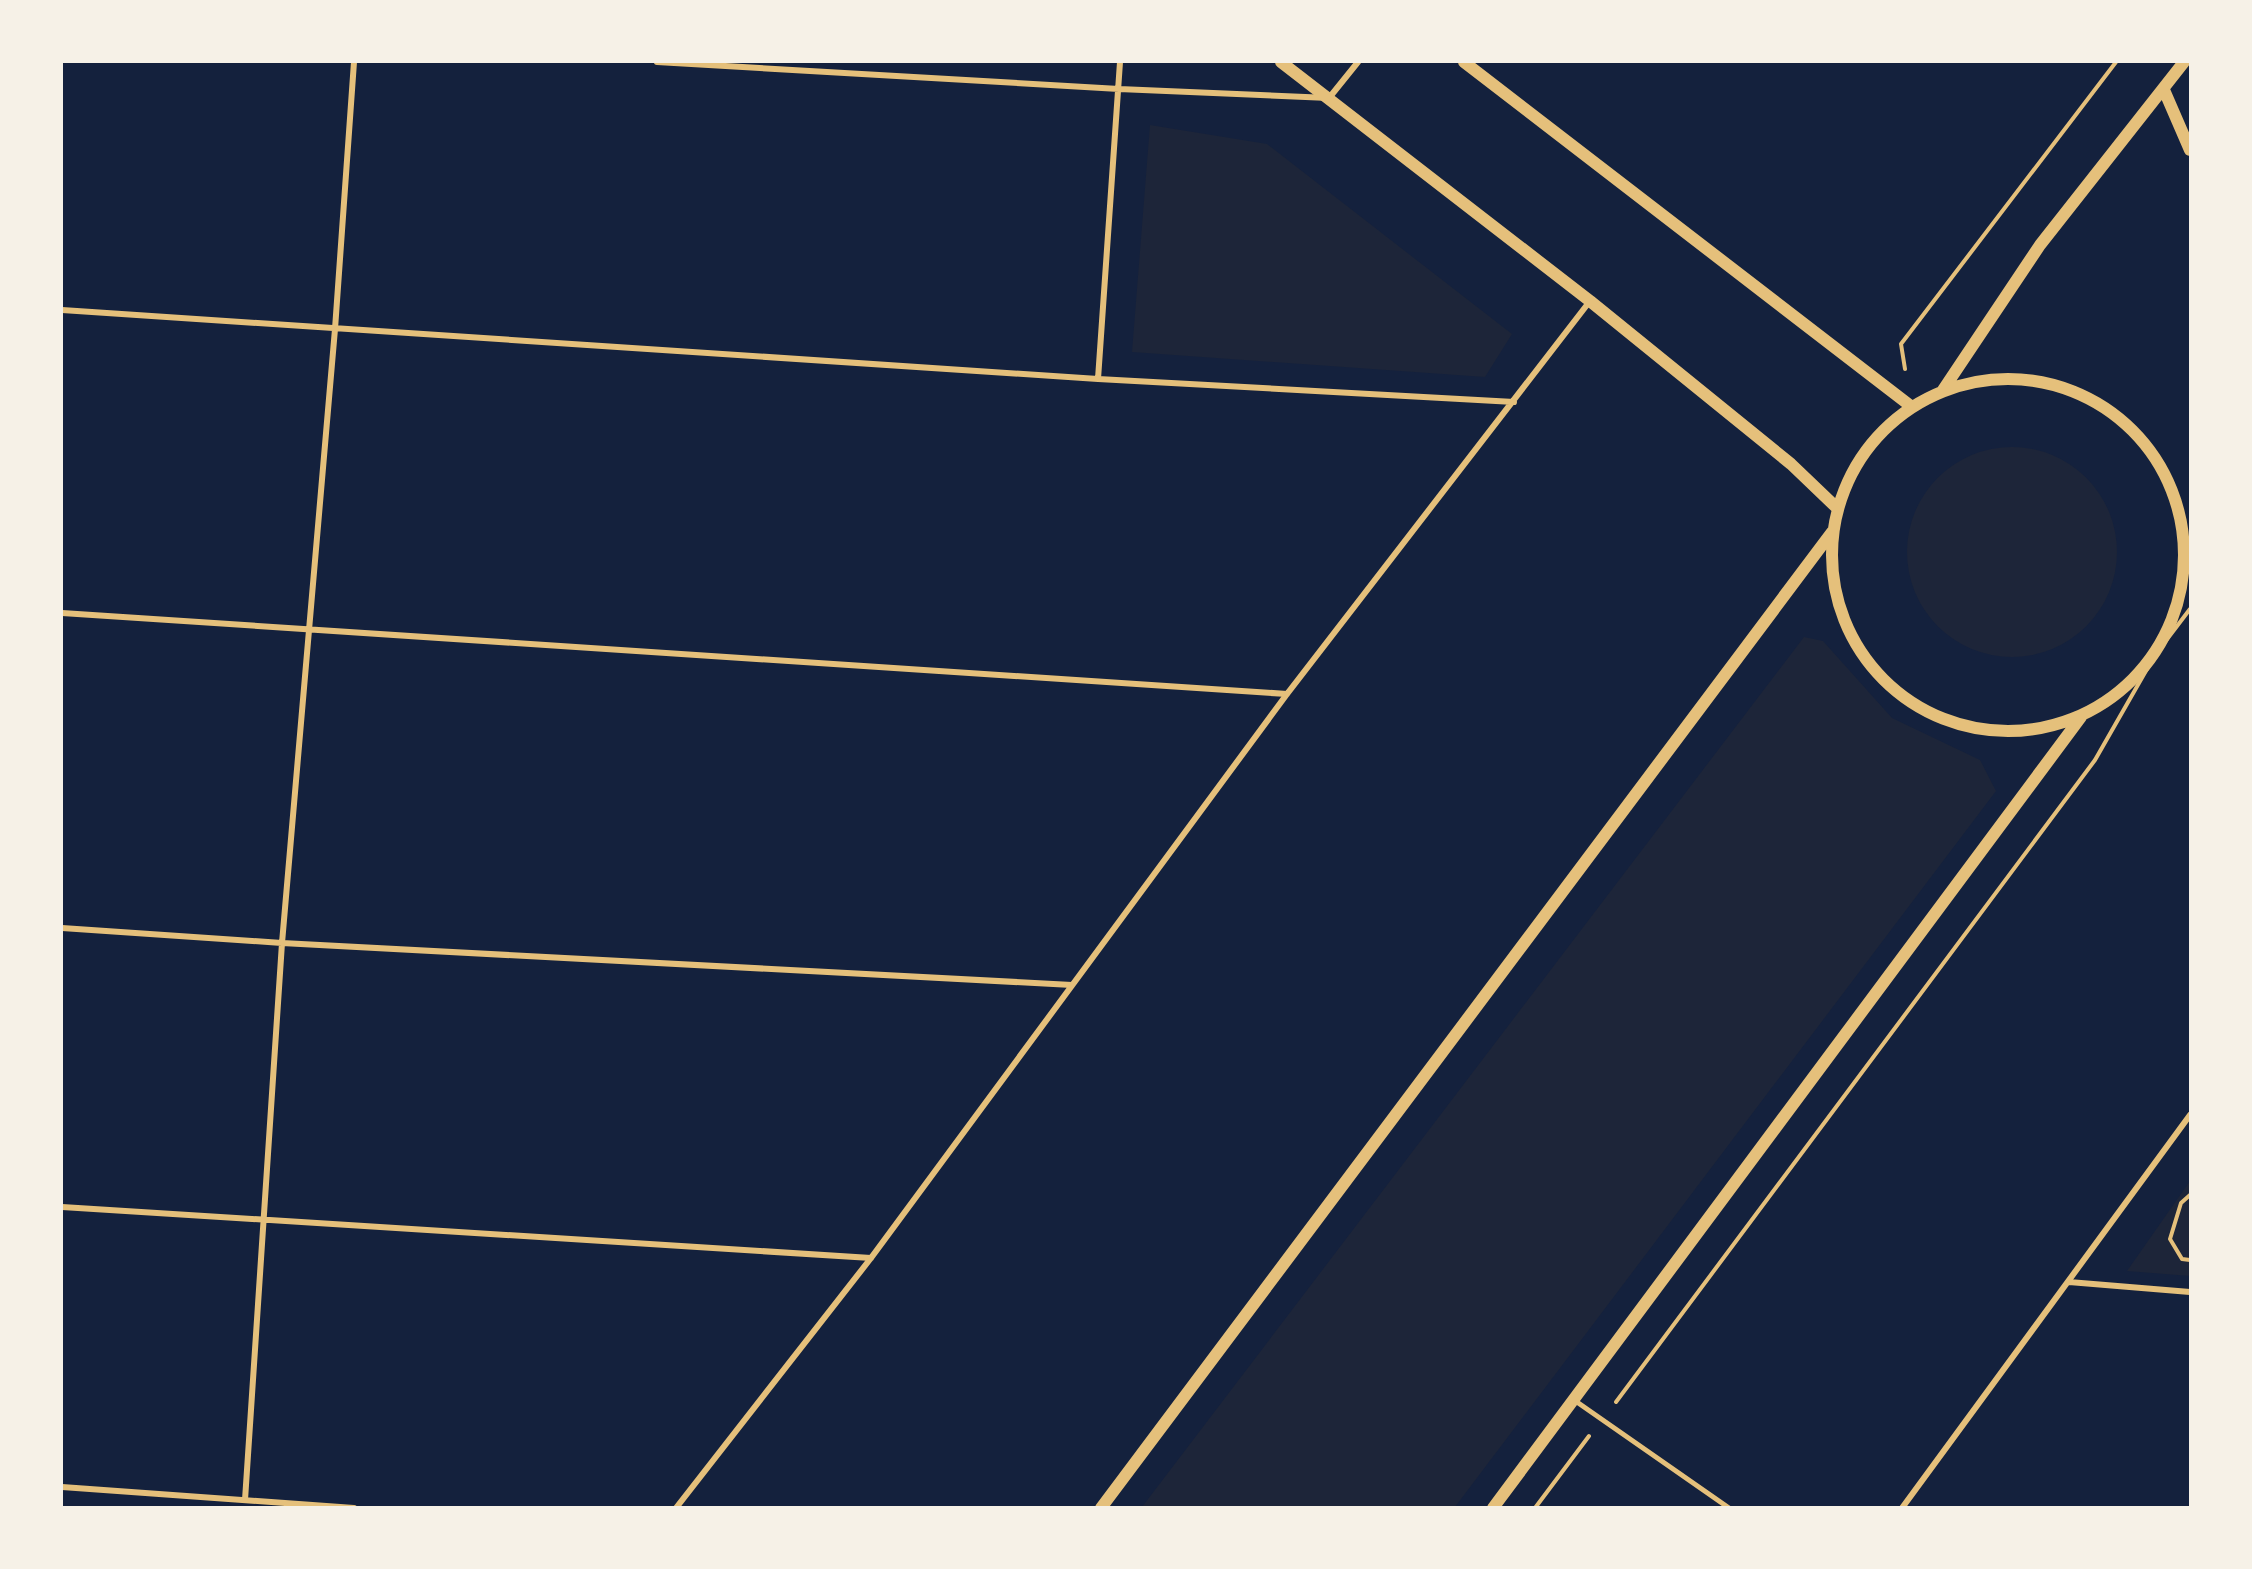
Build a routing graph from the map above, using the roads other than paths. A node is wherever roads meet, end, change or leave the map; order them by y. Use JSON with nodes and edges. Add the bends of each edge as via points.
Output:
{"nodes":[{"id":1,"x":354,"y":62,"type":"edge"},
{"id":2,"x":657,"y":62,"type":"edge"},
{"id":3,"x":1120,"y":62,"type":"edge"},
{"id":4,"x":1281,"y":62,"type":"edge"},
{"id":5,"x":1358,"y":62,"type":"edge"},
{"id":6,"x":1464,"y":62,"type":"edge"},
{"id":7,"x":2184,"y":62,"type":"edge"},
{"id":8,"x":1119,"y":89,"type":"junction"},
{"id":9,"x":2164,"y":90,"type":"junction"},
{"id":10,"x":1329,"y":98,"type":"junction"},
{"id":11,"x":2190,"y":150,"type":"edge"},
{"id":12,"x":1590,"y":301,"type":"junction"},
{"id":13,"x":62,"y":310,"type":"edge"},
{"id":14,"x":335,"y":329,"type":"junction"},
{"id":15,"x":1098,"y":379,"type":"junction"},
{"id":16,"x":1943,"y":390,"type":"junction"},
{"id":17,"x":1514,"y":402,"type":"junction"},
{"id":18,"x":1912,"y":407,"type":"junction"},
{"id":19,"x":1837,"y":508,"type":"junction"},
{"id":20,"x":1832,"y":532,"type":"junction"},
{"id":21,"x":2188,"y":533,"type":"edge"},
{"id":22,"x":2188,"y":565,"type":"edge"},
{"id":23,"x":62,"y":613,"type":"edge"},
{"id":24,"x":309,"y":629,"type":"junction"},
{"id":25,"x":1287,"y":694,"type":"junction"},
{"id":26,"x":2081,"y":717,"type":"junction"},
{"id":27,"x":62,"y":928,"type":"edge"},
{"id":28,"x":282,"y":943,"type":"junction"},
{"id":29,"x":1072,"y":985,"type":"junction"},
{"id":30,"x":2190,"y":1115,"type":"edge"},
{"id":31,"x":62,"y":1207,"type":"edge"},
{"id":32,"x":262,"y":1220,"type":"junction"},
{"id":33,"x":871,"y":1258,"type":"junction"},
{"id":34,"x":2069,"y":1282,"type":"junction"},
{"id":35,"x":2190,"y":1292,"type":"edge"},
{"id":36,"x":1574,"y":1400,"type":"junction"},
{"id":37,"x":62,"y":1487,"type":"edge"},
{"id":38,"x":245,"y":1500,"type":"junction"},
{"id":39,"x":354,"y":1508,"type":"edge"},
{"id":40,"x":676,"y":1508,"type":"edge"},
{"id":41,"x":1101,"y":1508,"type":"edge"},
{"id":42,"x":1493,"y":1508,"type":"edge"},
{"id":43,"x":1729,"y":1508,"type":"edge"},
{"id":44,"x":1902,"y":1508,"type":"edge"}],
"edges":[{"from":1,"to":14,"type":"street"},
{"from":2,"to":8,"type":"street"},
{"from":3,"to":8,"type":"street"},
{"from":4,"to":10,"type":"main road"},
{"from":5,"to":10,"type":"street"},
{"from":6,"to":18,"type":"main road"},
{"from":7,"to":9,"type":"main road"},
{"from":8,"to":10,"type":"street"},
{"from":8,"to":15,"type":"street"},
{"from":9,"to":11,"type":"main road"},
{"from":9,"to":16,"type":"main road","via":[[2040,245]]},
{"from":10,"to":12,"type":"main road"},
{"from":12,"to":17,"type":"street"},
{"from":12,"to":19,"type":"main road","via":[[1791,464]]},
{"from":13,"to":14,"type":"street"},
{"from":14,"to":15,"type":"street"},
{"from":14,"to":24,"type":"street"},
{"from":15,"to":17,"type":"street"},
{"from":16,"to":18,"type":"main road"},
{"from":16,"to":21,"type":"main road","via":[[1996,379],[2050,383],[2100,404],[2142,438],[2171,483]]},
{"from":17,"to":25,"type":"street"},
{"from":18,"to":19,"type":"main road","via":[[1879,435],[1859,460]]},
{"from":19,"to":20,"type":"main road"},
{"from":20,"to":26,"type":"main road","via":[[1833,586],[1850,636],[1882,680],[1925,712],[1976,730],[2030,731]]},
{"from":20,"to":41,"type":"main road"},
{"from":21,"to":22,"type":"main road"},
{"from":22,"to":26,"type":"main road","via":[[2177,612],[2155,655],[2123,692]]},
{"from":23,"to":24,"type":"street"},
{"from":24,"to":25,"type":"street"},
{"from":24,"to":28,"type":"street"},
{"from":25,"to":29,"type":"street"},
{"from":26,"to":36,"type":"main road"},
{"from":27,"to":28,"type":"street"},
{"from":28,"to":29,"type":"street"},
{"from":28,"to":32,"type":"street"},
{"from":29,"to":33,"type":"street"},
{"from":30,"to":34,"type":"street"},
{"from":31,"to":32,"type":"street"},
{"from":32,"to":33,"type":"street"},
{"from":32,"to":38,"type":"street"},
{"from":33,"to":40,"type":"street"},
{"from":34,"to":35,"type":"street"},
{"from":34,"to":44,"type":"street"},
{"from":36,"to":42,"type":"main road"},
{"from":36,"to":43,"type":"street"},
{"from":37,"to":38,"type":"street"},
{"from":38,"to":39,"type":"street"}]}
